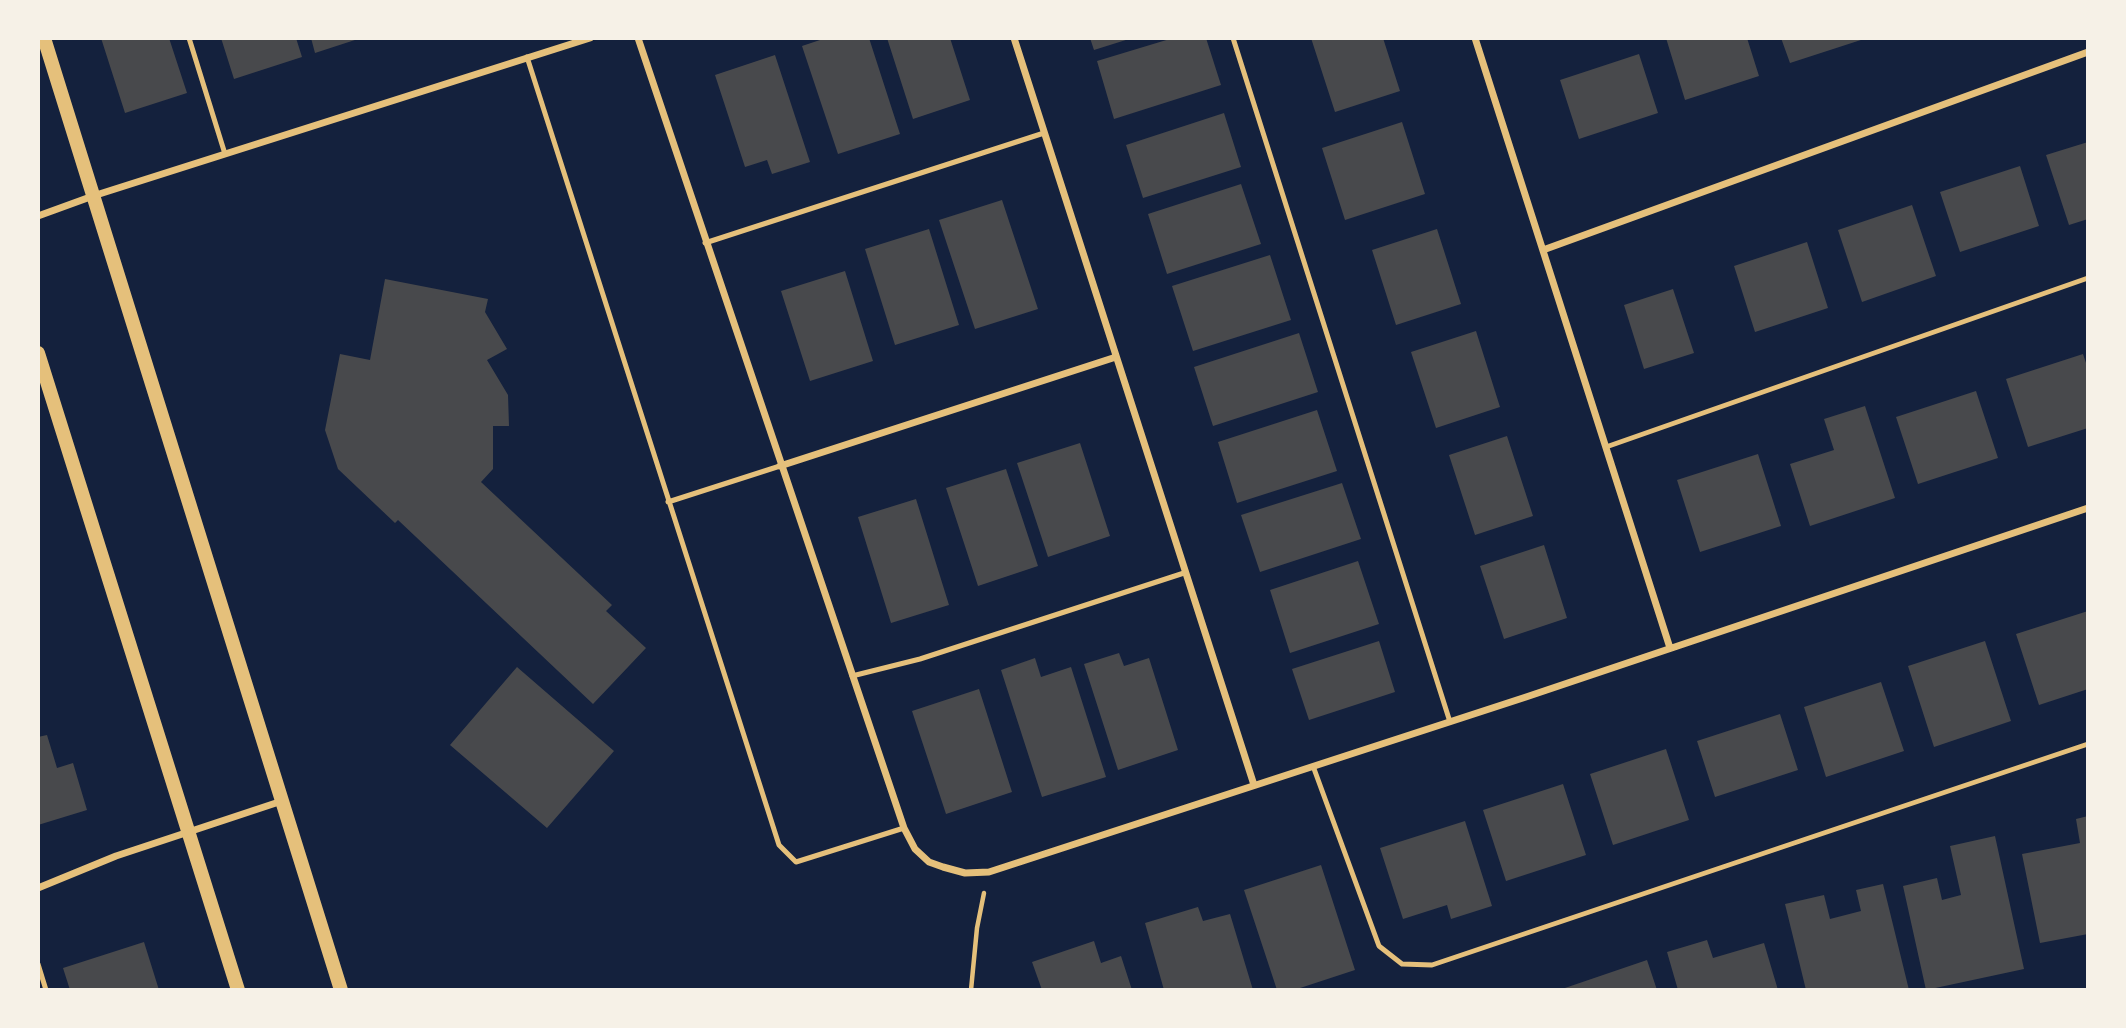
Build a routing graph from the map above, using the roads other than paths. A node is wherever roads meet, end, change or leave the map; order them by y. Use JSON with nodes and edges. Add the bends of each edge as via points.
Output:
{"nodes":[{"id":1,"x":44,"y":38,"type":"edge"},
{"id":2,"x":189,"y":38,"type":"edge"},
{"id":3,"x":590,"y":38,"type":"edge"},
{"id":4,"x":638,"y":38,"type":"edge"},
{"id":5,"x":1014,"y":38,"type":"edge"},
{"id":6,"x":1233,"y":38,"type":"edge"},
{"id":7,"x":1475,"y":38,"type":"edge"},
{"id":8,"x":2088,"y":52,"type":"edge"},
{"id":9,"x":527,"y":57,"type":"junction"},
{"id":10,"x":1044,"y":133,"type":"junction"},
{"id":11,"x":225,"y":154,"type":"junction"},
{"id":12,"x":93,"y":196,"type":"junction"},
{"id":13,"x":38,"y":216,"type":"edge"},
{"id":14,"x":705,"y":243,"type":"junction"},
{"id":15,"x":1543,"y":250,"type":"junction"},
{"id":16,"x":2088,"y":278,"type":"edge"},
{"id":17,"x":38,"y":353,"type":"edge"},
{"id":18,"x":1116,"y":357,"type":"junction"},
{"id":19,"x":1606,"y":447,"type":"junction"},
{"id":20,"x":780,"y":466,"type":"junction"},
{"id":21,"x":668,"y":502,"type":"junction"},
{"id":22,"x":2088,"y":508,"type":"edge"},
{"id":23,"x":1184,"y":573,"type":"junction"},
{"id":24,"x":1670,"y":648,"type":"junction"},
{"id":25,"x":852,"y":676,"type":"junction"},
{"id":26,"x":1450,"y":722,"type":"junction"},
{"id":27,"x":2088,"y":744,"type":"edge"},
{"id":28,"x":1312,"y":766,"type":"junction"},
{"id":29,"x":1254,"y":785,"type":"junction"},
{"id":30,"x":282,"y":801,"type":"junction"},
{"id":31,"x":904,"y":828,"type":"junction"},
{"id":32,"x":189,"y":831,"type":"junction"},
{"id":33,"x":38,"y":888,"type":"edge"},
{"id":34,"x":38,"y":964,"type":"edge"},
{"id":35,"x":46,"y":989,"type":"edge"},
{"id":36,"x":238,"y":989,"type":"edge"},
{"id":37,"x":341,"y":989,"type":"edge"}],
"edges":[{"from":1,"to":12,"type":"main road"},
{"from":2,"to":11,"type":"lane"},
{"from":3,"to":9,"type":"street"},
{"from":4,"to":14,"type":"street"},
{"from":5,"to":10,"type":"street"},
{"from":6,"to":26,"type":"lane"},
{"from":7,"to":15,"type":"street"},
{"from":8,"to":15,"type":"street"},
{"from":9,"to":11,"type":"street"},
{"from":9,"to":21,"type":"lane"},
{"from":10,"to":14,"type":"lane"},
{"from":10,"to":18,"type":"street"},
{"from":11,"to":12,"type":"street"},
{"from":12,"to":13,"type":"street"},
{"from":12,"to":30,"type":"main road"},
{"from":14,"to":20,"type":"street"},
{"from":15,"to":19,"type":"street"},
{"from":16,"to":19,"type":"lane"},
{"from":17,"to":32,"type":"main road"},
{"from":18,"to":20,"type":"street"},
{"from":18,"to":23,"type":"street"},
{"from":19,"to":24,"type":"street"},
{"from":20,"to":21,"type":"lane"},
{"from":20,"to":25,"type":"street"},
{"from":21,"to":31,"type":"lane","via":[[779,845],[796,862]]},
{"from":22,"to":24,"type":"street"},
{"from":23,"to":25,"type":"lane","via":[[920,659]]},
{"from":23,"to":29,"type":"street"},
{"from":24,"to":26,"type":"street"},
{"from":25,"to":31,"type":"street"},
{"from":26,"to":28,"type":"street"},
{"from":27,"to":28,"type":"lane","via":[[1432,965],[1402,964],[1379,946]]},
{"from":28,"to":29,"type":"street"},
{"from":29,"to":31,"type":"street","via":[[989,872],[965,873],[929,862],[915,849]]},
{"from":30,"to":32,"type":"street"},
{"from":30,"to":37,"type":"main road"},
{"from":32,"to":33,"type":"street"},
{"from":32,"to":36,"type":"main road"},
{"from":34,"to":35,"type":"lane"}]}
